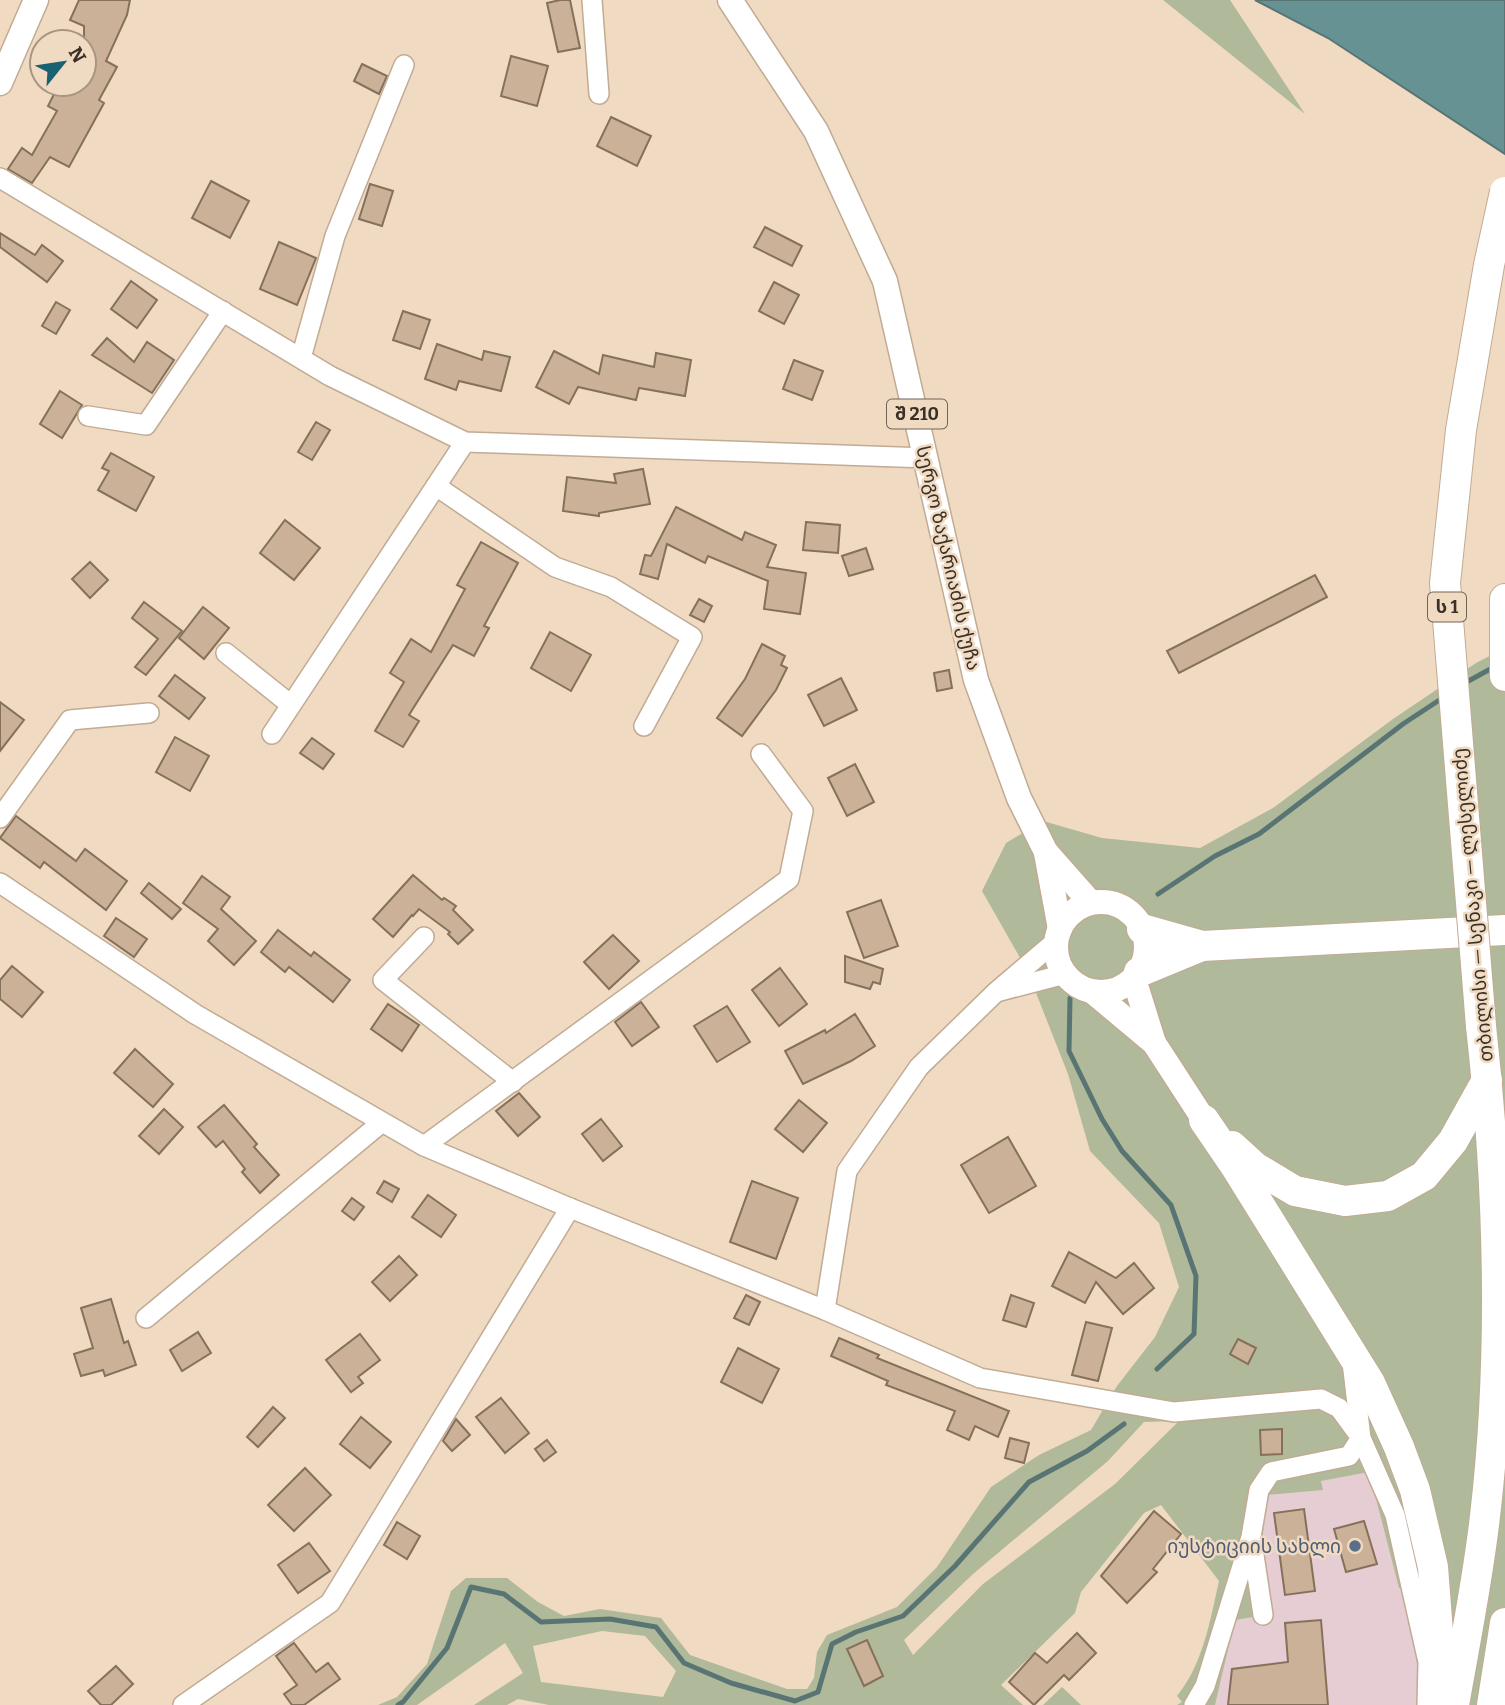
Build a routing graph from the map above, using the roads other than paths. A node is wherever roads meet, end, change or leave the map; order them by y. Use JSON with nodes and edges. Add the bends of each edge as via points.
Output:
{"nodes":[{"id":1,"x":36,"y":0,"type":"edge"},
{"id":2,"x":592,"y":0,"type":"edge"},
{"id":3,"x":730,"y":0,"type":"edge"},
{"id":4,"x":404,"y":65,"type":"dead end"},
{"id":5,"x":0,"y":83,"type":"edge"},
{"id":6,"x":599,"y":94,"type":"dead end"},
{"id":7,"x":0,"y":178,"type":"edge"},
{"id":8,"x":1505,"y":192,"type":"edge"},
{"id":9,"x":223,"y":311,"type":"junction"},
{"id":10,"x":301,"y":358,"type":"junction"},
{"id":11,"x":88,"y":416,"type":"dead end"},
{"id":12,"x":465,"y":442,"type":"junction"},
{"id":13,"x":927,"y":458,"type":"junction"},
{"id":14,"x":436,"y":486,"type":"junction"},
{"id":15,"x":1505,"y":599,"type":"edge"},
{"id":16,"x":226,"y":653,"type":"dead end"},
{"id":17,"x":1505,"y":676,"type":"edge"},
{"id":18,"x":291,"y":705,"type":"junction"},
{"id":19,"x":149,"y":713,"type":"dead end"},
{"id":20,"x":644,"y":726,"type":"dead end"},
{"id":21,"x":272,"y":734,"type":"dead end"},
{"id":22,"x":761,"y":754,"type":"dead end"},
{"id":23,"x":0,"y":818,"type":"edge"},
{"id":24,"x":1046,"y":852,"type":"junction"},
{"id":25,"x":0,"y":883,"type":"edge"},
{"id":26,"x":1091,"y":904,"type":"junction"},
{"id":27,"x":1142,"y":929,"type":"junction"},
{"id":28,"x":1505,"y":930,"type":"edge"},
{"id":29,"x":1058,"y":935,"type":"junction"},
{"id":30,"x":424,"y":937,"type":"dead end"},
{"id":31,"x":1202,"y":946,"type":"junction"},
{"id":32,"x":1065,"y":974,"type":"junction"},
{"id":33,"x":1136,"y":975,"type":"junction"},
{"id":34,"x":996,"y":992,"type":"junction"},
{"id":35,"x":1093,"y":992,"type":"junction"},
{"id":36,"x":1154,"y":1043,"type":"junction"},
{"id":37,"x":1487,"y":1080,"type":"junction"},
{"id":38,"x":513,"y":1082,"type":"junction"},
{"id":39,"x":1204,"y":1121,"type":"junction"},
{"id":40,"x":381,"y":1123,"type":"junction"},
{"id":41,"x":424,"y":1146,"type":"junction"},
{"id":42,"x":569,"y":1208,"type":"junction"},
{"id":43,"x":825,"y":1310,"type":"junction"},
{"id":44,"x":146,"y":1318,"type":"dead end"},
{"id":45,"x":1350,"y":1351,"type":"junction"},
{"id":46,"x":1361,"y":1438,"type":"junction"},
{"id":47,"x":1251,"y":1537,"type":"junction"},
{"id":48,"x":1263,"y":1615,"type":"dead end"},
{"id":49,"x":1505,"y":1623,"type":"edge"},
{"id":50,"x":183,"y":1705,"type":"edge"},
{"id":51,"x":1194,"y":1705,"type":"edge"},
{"id":52,"x":1427,"y":1705,"type":"edge"},
{"id":53,"x":1443,"y":1705,"type":"edge"},
{"id":54,"x":1454,"y":1705,"type":"edge"},
{"id":55,"x":1492,"y":1705,"type":"edge"}],
"edges":[{"from":1,"to":5,"type":"main road"},
{"from":2,"to":6,"type":"street"},
{"from":3,"to":13,"type":"main road","name":"სერგო ზაქარიაძის ქუჩა","number":"შ 210","via":[[816,131],[885,281]]},
{"from":4,"to":10,"type":"street","via":[[335,236]]},
{"from":7,"to":9,"type":"street"},
{"from":8,"to":37,"type":"highway","name":"თბილისი — სენაკი — ლესელიძე","number":"ს 1","bridge":true,"via":[[1461,430],[1445,583]]},
{"from":9,"to":10,"type":"street"},
{"from":9,"to":11,"type":"street","via":[[146,425]]},
{"from":10,"to":12,"type":"street"},
{"from":12,"to":13,"type":"street"},
{"from":12,"to":14,"type":"street"},
{"from":13,"to":24,"type":"main road","name":"სერგო ზაქარიაძის ქუჩა","number":"შ 210","via":[[976,680],[1018,798]]},
{"from":14,"to":18,"type":"street"},
{"from":14,"to":20,"type":"street","via":[[555,567],[611,587],[692,637]]},
{"from":15,"to":17,"type":"highway"},
{"from":16,"to":18,"type":"street"},
{"from":18,"to":21,"type":"street"},
{"from":19,"to":23,"type":"street","via":[[70,720]]},
{"from":22,"to":38,"type":"street","via":[[803,811],[789,879]]},
{"from":24,"to":26,"type":"main road","name":"სერგო ზაქარიაძის ქუჩა","number":"შ 210"},
{"from":24,"to":29,"type":"main road","name":"სერგო ზაქარიაძის ქუჩა","number":"შ 210"},
{"from":25,"to":40,"type":"street","via":[[195,1014]]},
{"from":26,"to":27,"type":"main road","via":[[1121,907]]},
{"from":26,"to":29,"type":"main road","via":[[1072,913]]},
{"from":27,"to":31,"type":"highway"},
{"from":27,"to":33,"type":"main road","via":[[1146,951]]},
{"from":28,"to":31,"type":"highway"},
{"from":29,"to":32,"type":"main road","via":[[1057,959]]},
{"from":29,"to":34,"type":"street"},
{"from":30,"to":38,"type":"street","via":[[383,980]]},
{"from":31,"to":33,"type":"highway"},
{"from":32,"to":34,"type":"street"},
{"from":32,"to":35,"type":"main road","via":[[1077,986]]},
{"from":33,"to":35,"type":"main road","via":[[1115,990]]},
{"from":33,"to":36,"type":"main road"},
{"from":34,"to":43,"type":"street","via":[[919,1067],[848,1171]]},
{"from":35,"to":36,"type":"main road"},
{"from":36,"to":39,"type":"main road"},
{"from":37,"to":39,"type":"highway","via":[[1454,1141],[1424,1176],[1388,1196],[1345,1201],[1295,1191],[1255,1167]]},
{"from":37,"to":54,"type":"highway","name":"თბილისი — სენაკი — ლესელიძე","number":"ს 1","via":[[1495,1177],[1497,1371],[1485,1516]]},
{"from":38,"to":41,"type":"street"},
{"from":39,"to":45,"type":"highway"},
{"from":40,"to":41,"type":"street"},
{"from":40,"to":44,"type":"street"},
{"from":41,"to":42,"type":"street"},
{"from":42,"to":43,"type":"street"},
{"from":42,"to":50,"type":"street","via":[[330,1603]]},
{"from":43,"to":46,"type":"street","via":[[980,1378],[1174,1412],[1321,1399],[1339,1408]]},
{"from":45,"to":46,"type":"street"},
{"from":45,"to":53,"type":"highway","via":[[1370,1383],[1415,1489],[1433,1567]]},
{"from":46,"to":47,"type":"street","via":[[1349,1456],[1271,1472],[1259,1490]]},
{"from":46,"to":52,"type":"street","via":[[1395,1515],[1428,1662]]},
{"from":47,"to":48,"type":"street"},
{"from":47,"to":51,"type":"street","via":[[1205,1686]]},
{"from":49,"to":55,"type":"highway"}]}
